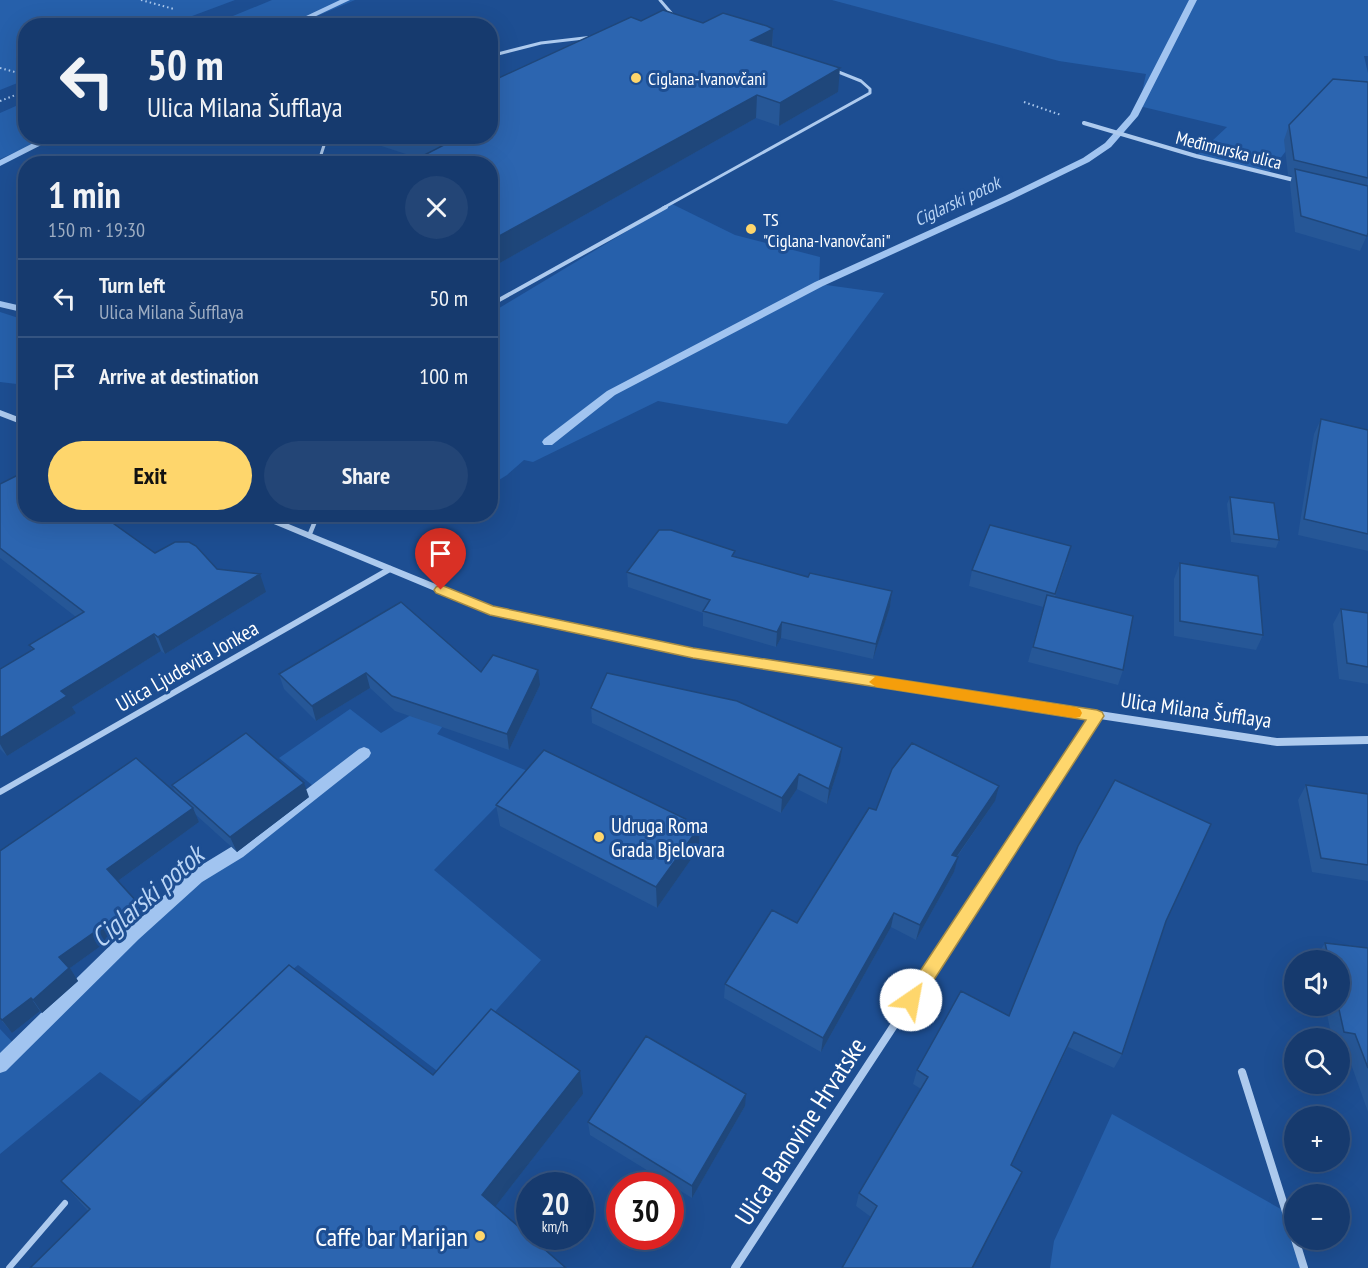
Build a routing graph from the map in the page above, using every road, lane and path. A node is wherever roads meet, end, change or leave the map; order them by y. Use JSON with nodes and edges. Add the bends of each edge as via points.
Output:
{"nodes":[{"id":1,"x":141,"y":0,"type":"edge"},
{"id":2,"x":660,"y":0,"type":"edge"},
{"id":3,"x":174,"y":9,"type":"dead end"},
{"id":4,"x":677,"y":19,"type":"edge"},
{"id":5,"x":600,"y":37,"type":"edge"},
{"id":6,"x":498,"y":53,"type":"edge"},
{"id":7,"x":0,"y":68,"type":"edge"},
{"id":8,"x":832,"y":69,"type":"edge"},
{"id":9,"x":18,"y":73,"type":"edge"},
{"id":10,"x":18,"y":94,"type":"edge"},
{"id":11,"x":0,"y":101,"type":"edge"},
{"id":12,"x":1023,"y":102,"type":"dead end"},
{"id":13,"x":1084,"y":123,"type":"joint"},
{"id":14,"x":1301,"y":182,"type":"edge"},
{"id":15,"x":498,"y":300,"type":"edge"},
{"id":16,"x":0,"y":413,"type":"edge"},
{"id":17,"x":18,"y":420,"type":"edge"},
{"id":18,"x":274,"y":522,"type":"edge"},
{"id":19,"x":315,"y":522,"type":"edge"},
{"id":20,"x":309,"y":536,"type":"junction"},
{"id":21,"x":390,"y":568,"type":"junction"},
{"id":22,"x":1097,"y":716,"type":"junction"},
{"id":23,"x":1368,"y":740,"type":"edge"},
{"id":24,"x":0,"y":792,"type":"edge"},
{"id":25,"x":1242,"y":1072,"type":"dead end"},
{"id":26,"x":64,"y":1203,"type":"edge"},
{"id":27,"x":1284,"y":1204,"type":"edge"},
{"id":28,"x":1299,"y":1250,"type":"edge"},
{"id":29,"x":9,"y":1268,"type":"edge"},
{"id":30,"x":735,"y":1268,"type":"edge"},
{"id":31,"x":1304,"y":1268,"type":"edge"}],
"edges":[{"from":1,"to":3,"type":"path"},
{"from":2,"to":4,"type":"lane","via":[[672,14],[667,18]]},
{"from":5,"to":6,"type":"lane","via":[[569,38]]},
{"from":7,"to":9,"type":"path"},
{"from":8,"to":15,"type":"lane","via":[[861,81],[870,93]]},
{"from":10,"to":11,"type":"path"},
{"from":12,"to":13,"type":"path"},
{"from":13,"to":14,"type":"street","name":"Međimurska ulica"},
{"from":16,"to":17,"type":"street"},
{"from":18,"to":20,"type":"street","name":"Ulica Milana Šufflaya"},
{"from":19,"to":20,"type":"lane"},
{"from":20,"to":21,"type":"street","name":"Ulica Milana Šufflaya"},
{"from":21,"to":22,"type":"street","name":"Ulica Milana Šufflaya","via":[[490,610],[693,653]]},
{"from":21,"to":24,"type":"street","name":"Ulica Ljudevita Jonkea"},
{"from":22,"to":23,"type":"street","name":"Ulica Milana Šufflaya","via":[[1277,742]]},
{"from":22,"to":30,"type":"street","name":"Ulica Banovine Hrvatske"},
{"from":25,"to":27,"type":"street"},
{"from":26,"to":29,"type":"lane"},
{"from":28,"to":31,"type":"street"}]}
